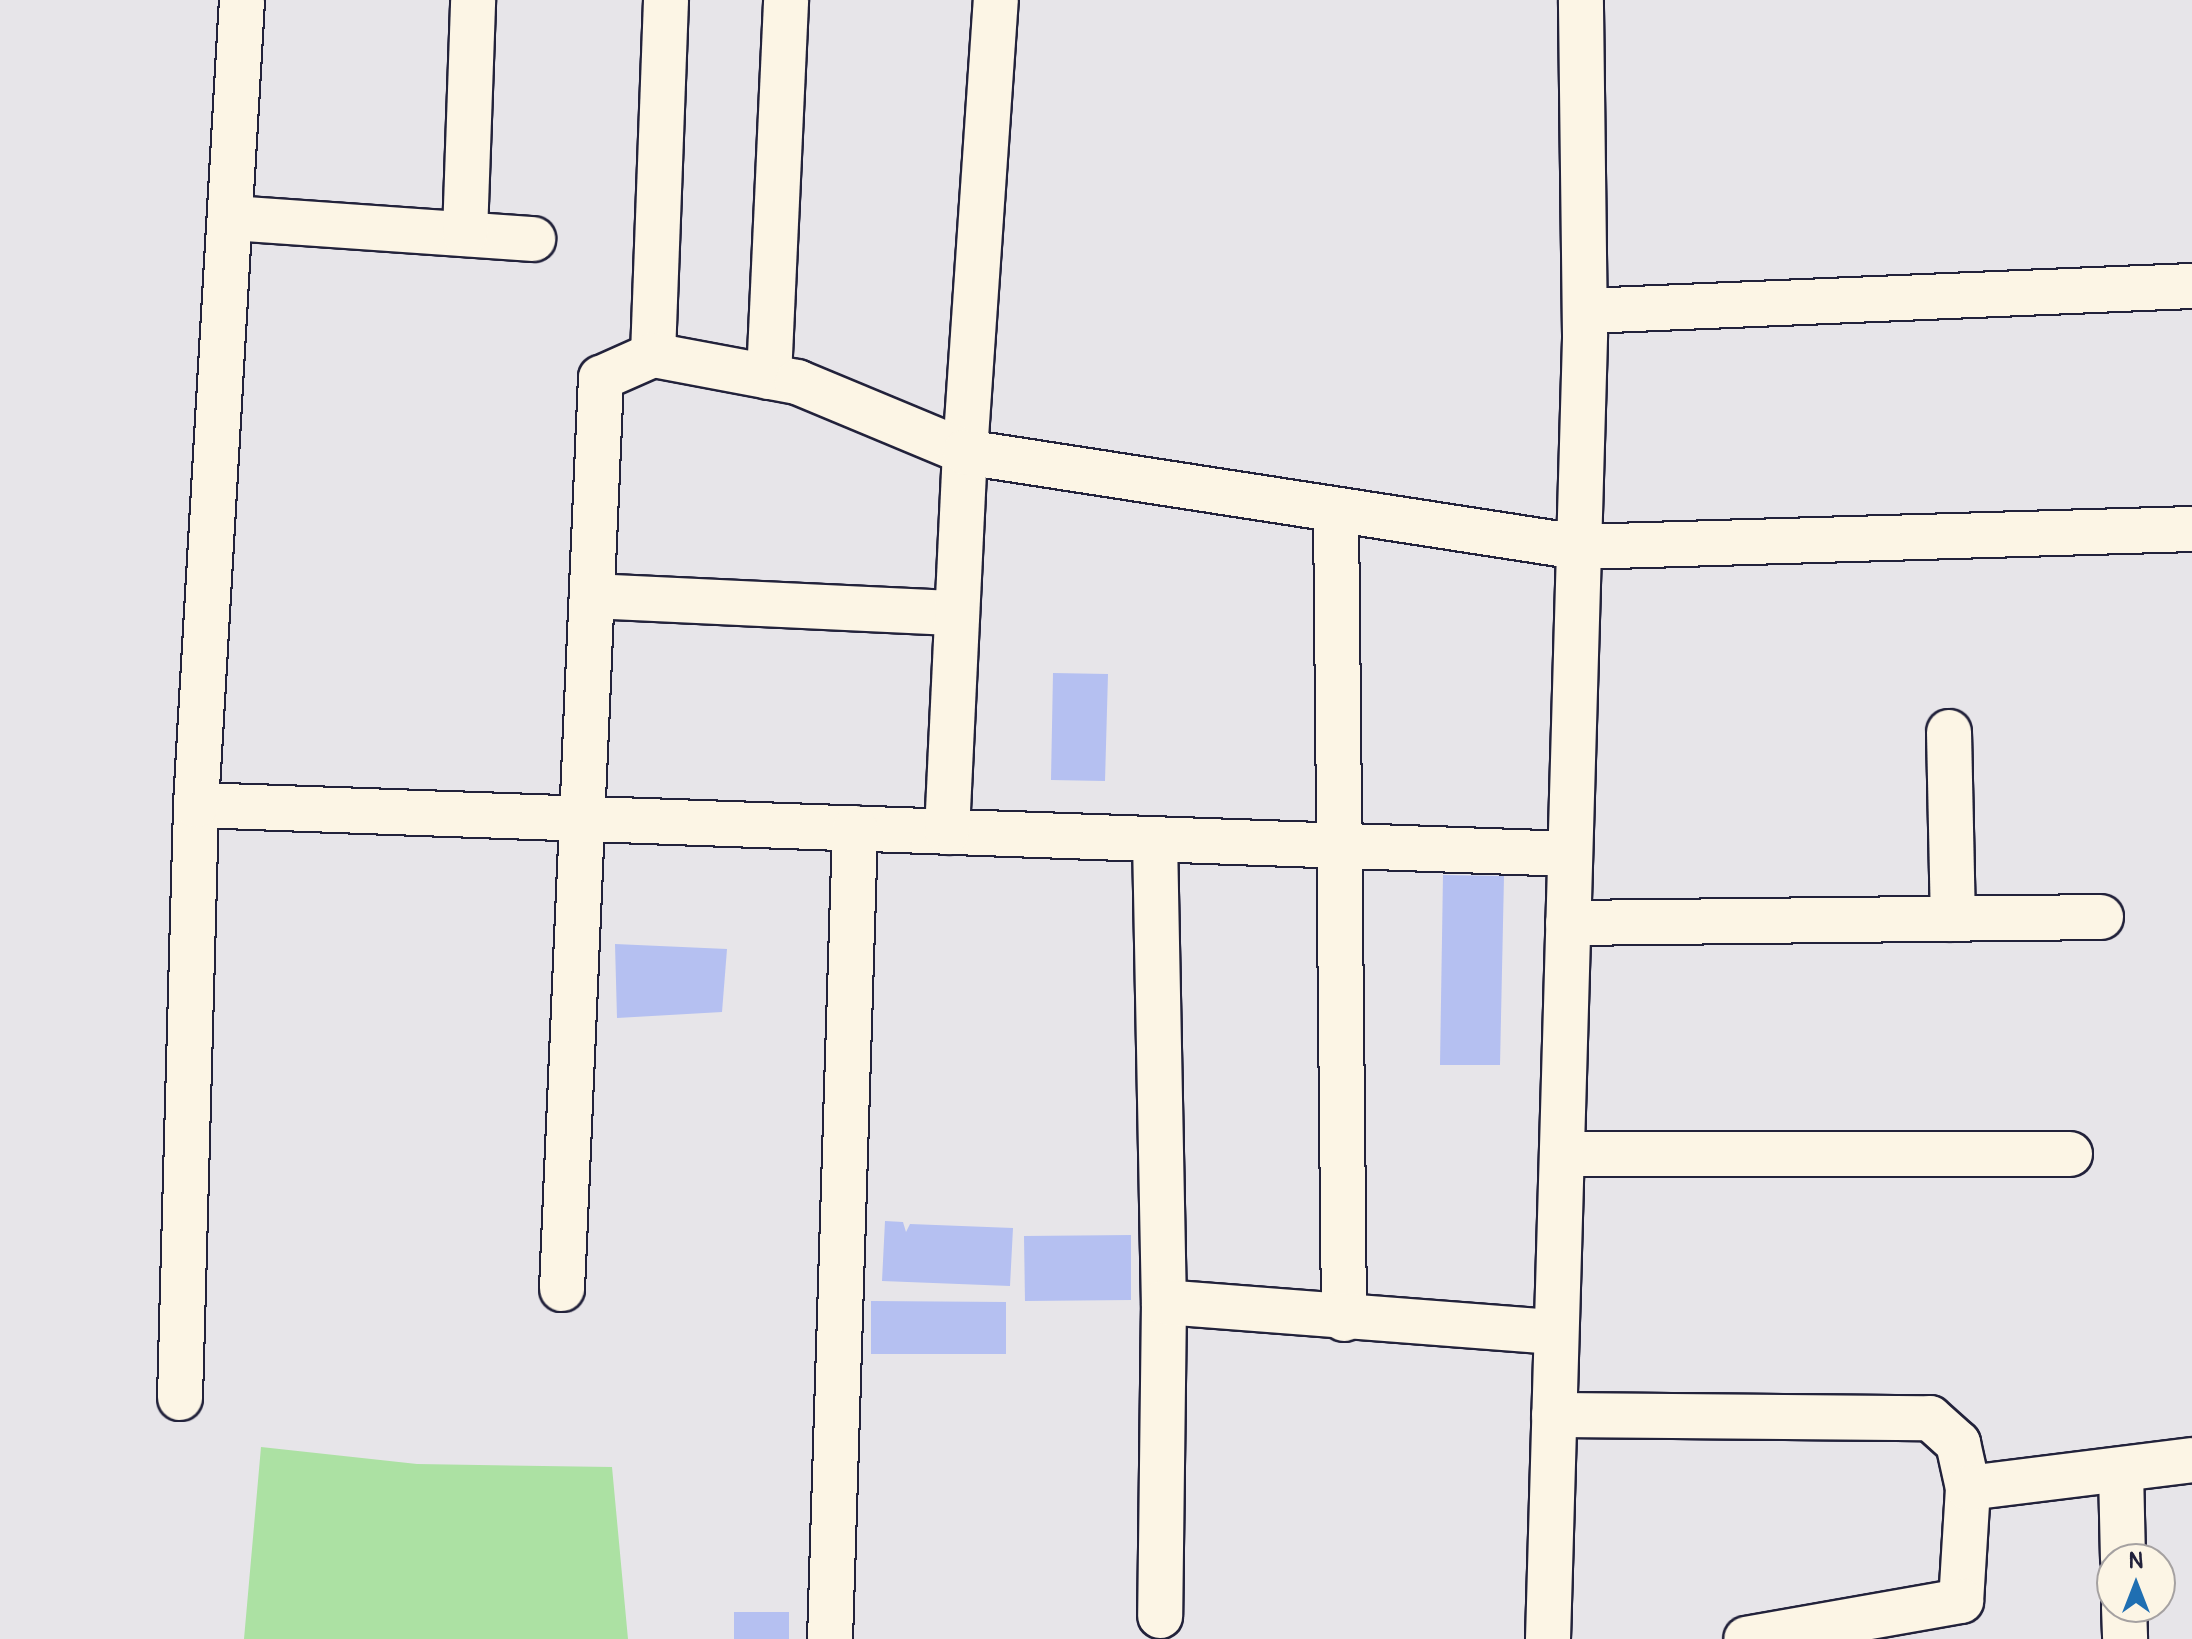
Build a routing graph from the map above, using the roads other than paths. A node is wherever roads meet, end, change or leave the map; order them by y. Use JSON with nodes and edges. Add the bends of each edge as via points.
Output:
{"nodes":[{"id":1,"x":242,"y":0,"type":"edge"},
{"id":2,"x":473,"y":0,"type":"edge"},
{"id":3,"x":666,"y":0,"type":"edge"},
{"id":4,"x":786,"y":0,"type":"edge"},
{"id":5,"x":996,"y":0,"type":"edge"},
{"id":6,"x":1581,"y":0,"type":"edge"},
{"id":7,"x":232,"y":218,"type":"junction"},
{"id":8,"x":465,"y":234,"type":"junction"},
{"id":9,"x":533,"y":239,"type":"dead end"},
{"id":10,"x":2192,"y":286,"type":"edge"},
{"id":11,"x":1585,"y":311,"type":"junction"},
{"id":12,"x":653,"y":355,"type":"junction"},
{"id":13,"x":769,"y":377,"type":"junction"},
{"id":14,"x":965,"y":452,"type":"junction"},
{"id":15,"x":1336,"y":512,"type":"junction"},
{"id":16,"x":2192,"y":529,"type":"edge"},
{"id":17,"x":1579,"y":547,"type":"junction"},
{"id":18,"x":592,"y":596,"type":"junction"},
{"id":19,"x":957,"y":613,"type":"junction"},
{"id":20,"x":1949,"y":732,"type":"dead end"},
{"id":21,"x":196,"y":805,"type":"junction"},
{"id":22,"x":582,"y":819,"type":"junction"},
{"id":23,"x":855,"y":828,"type":"junction"},
{"id":24,"x":947,"y":832,"type":"junction"},
{"id":25,"x":1155,"y":839,"type":"junction"},
{"id":26,"x":1337,"y":846,"type":"junction"},
{"id":27,"x":1570,"y":854,"type":"junction"},
{"id":28,"x":2101,"y":917,"type":"dead end"},
{"id":29,"x":1953,"y":919,"type":"junction"},
{"id":30,"x":1568,"y":923,"type":"junction"},
{"id":31,"x":1562,"y":1154,"type":"junction"},
{"id":32,"x":2070,"y":1154,"type":"dead end"},
{"id":33,"x":562,"y":1289,"type":"dead end"},
{"id":34,"x":1164,"y":1302,"type":"junction"},
{"id":35,"x":1344,"y":1319,"type":"junction"},
{"id":36,"x":1556,"y":1332,"type":"junction"},
{"id":37,"x":180,"y":1398,"type":"dead end"},
{"id":38,"x":1554,"y":1415,"type":"junction"},
{"id":39,"x":2192,"y":1460,"type":"edge"},
{"id":40,"x":2121,"y":1471,"type":"junction"},
{"id":41,"x":1968,"y":1488,"type":"junction"},
{"id":42,"x":2123,"y":1543,"type":"edge"},
{"id":43,"x":1160,"y":1616,"type":"dead end"},
{"id":44,"x":830,"y":1639,"type":"edge"},
{"id":45,"x":1548,"y":1639,"type":"edge"},
{"id":46,"x":1746,"y":1639,"type":"edge"}],
"edges":[{"from":1,"to":7,"type":"street"},
{"from":2,"to":8,"type":"street"},
{"from":3,"to":12,"type":"street"},
{"from":4,"to":13,"type":"street"},
{"from":5,"to":14,"type":"street"},
{"from":6,"to":11,"type":"street"},
{"from":7,"to":8,"type":"street"},
{"from":7,"to":21,"type":"street"},
{"from":8,"to":9,"type":"street"},
{"from":10,"to":11,"type":"street"},
{"from":11,"to":17,"type":"street"},
{"from":12,"to":13,"type":"street"},
{"from":12,"to":18,"type":"street","via":[[601,378]]},
{"from":13,"to":14,"type":"street","via":[[797,382]]},
{"from":14,"to":15,"type":"street"},
{"from":14,"to":19,"type":"street"},
{"from":15,"to":17,"type":"street"},
{"from":15,"to":26,"type":"street"},
{"from":16,"to":17,"type":"street"},
{"from":17,"to":27,"type":"street"},
{"from":18,"to":19,"type":"street"},
{"from":18,"to":22,"type":"street"},
{"from":19,"to":24,"type":"street"},
{"from":20,"to":29,"type":"street"},
{"from":21,"to":22,"type":"street"},
{"from":21,"to":37,"type":"street"},
{"from":22,"to":23,"type":"street"},
{"from":22,"to":33,"type":"street"},
{"from":23,"to":24,"type":"street"},
{"from":23,"to":44,"type":"street"},
{"from":24,"to":25,"type":"street"},
{"from":25,"to":26,"type":"street"},
{"from":25,"to":34,"type":"street"},
{"from":26,"to":27,"type":"street"},
{"from":26,"to":35,"type":"street"},
{"from":27,"to":30,"type":"street"},
{"from":28,"to":29,"type":"street"},
{"from":29,"to":30,"type":"street"},
{"from":30,"to":31,"type":"street"},
{"from":31,"to":32,"type":"street"},
{"from":31,"to":36,"type":"street"},
{"from":34,"to":35,"type":"street"},
{"from":34,"to":43,"type":"street"},
{"from":35,"to":36,"type":"street"},
{"from":36,"to":38,"type":"street"},
{"from":38,"to":41,"type":"street","via":[[1930,1418],[1958,1443]]},
{"from":38,"to":45,"type":"street"},
{"from":39,"to":40,"type":"street"},
{"from":40,"to":41,"type":"street"},
{"from":40,"to":42,"type":"street"},
{"from":41,"to":46,"type":"street","via":[[1961,1601]]}]}
